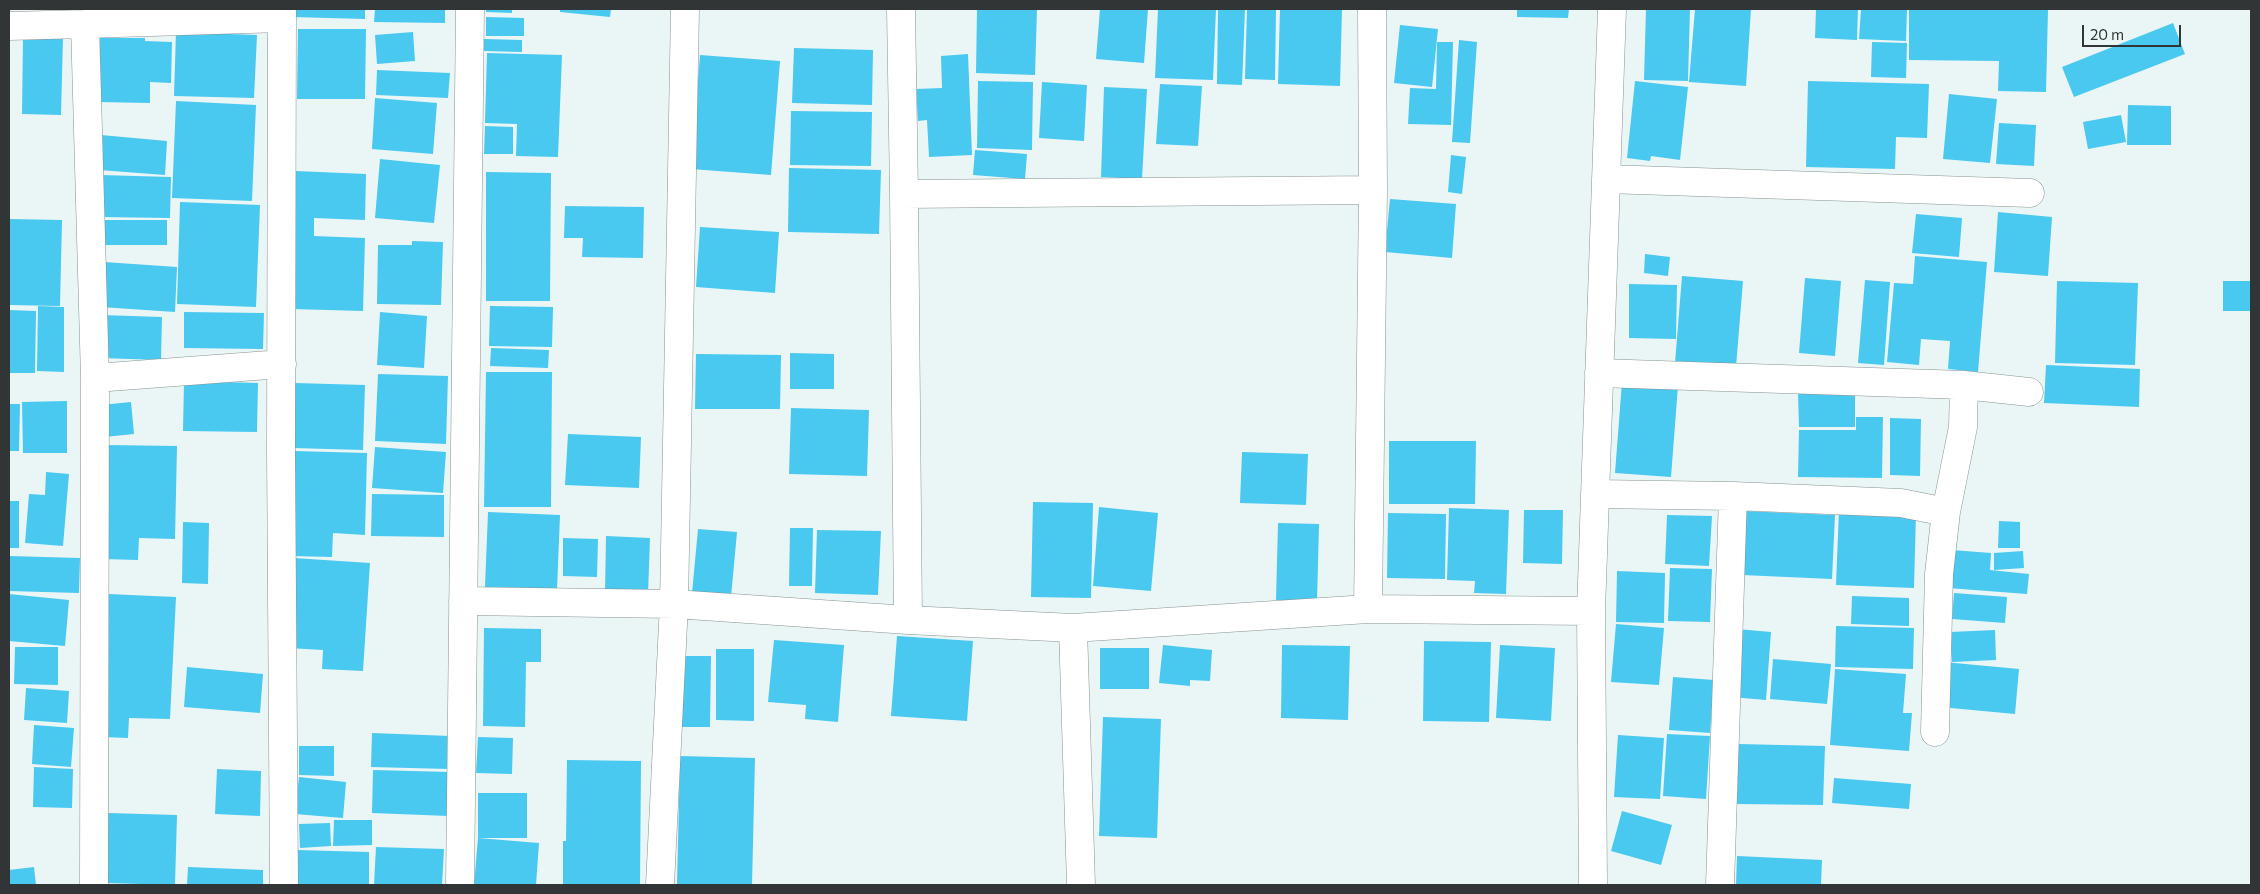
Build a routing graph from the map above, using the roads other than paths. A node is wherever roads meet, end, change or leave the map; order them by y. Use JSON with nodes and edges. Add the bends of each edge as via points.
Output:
{"nodes":[{"id":1,"x":470,"y":9,"type":"edge"},
{"id":2,"x":684,"y":9,"type":"edge"},
{"id":3,"x":901,"y":9,"type":"edge"},
{"id":4,"x":1372,"y":9,"type":"edge"},
{"id":5,"x":1612,"y":9,"type":"edge"},
{"id":6,"x":282,"y":13,"type":"edge"},
{"id":7,"x":85,"y":24,"type":"junction"},
{"id":8,"x":9,"y":26,"type":"edge"},
{"id":9,"x":1606,"y":178,"type":"junction"},
{"id":10,"x":1373,"y":190,"type":"junction"},
{"id":11,"x":2030,"y":193,"type":"dead end"},
{"id":12,"x":904,"y":194,"type":"junction"},
{"id":13,"x":282,"y":364,"type":"junction"},
{"id":14,"x":1599,"y":373,"type":"junction"},
{"id":15,"x":95,"y":378,"type":"junction"},
{"id":16,"x":1964,"y":385,"type":"junction"},
{"id":17,"x":2029,"y":392,"type":"dead end"},
{"id":18,"x":1595,"y":494,"type":"junction"},
{"id":19,"x":1734,"y":496,"type":"junction"},
{"id":20,"x":1946,"y":512,"type":"junction"},
{"id":21,"x":463,"y":601,"type":"junction"},
{"id":22,"x":674,"y":604,"type":"junction"},
{"id":23,"x":1368,"y":610,"type":"junction"},
{"id":24,"x":1591,"y":611,"type":"junction"},
{"id":25,"x":908,"y":620,"type":"junction"},
{"id":26,"x":1073,"y":628,"type":"junction"},
{"id":27,"x":1935,"y":732,"type":"dead end"},
{"id":28,"x":94,"y":885,"type":"edge"},
{"id":29,"x":284,"y":885,"type":"edge"},
{"id":30,"x":460,"y":885,"type":"edge"},
{"id":31,"x":660,"y":885,"type":"edge"},
{"id":32,"x":1081,"y":885,"type":"edge"},
{"id":33,"x":1593,"y":885,"type":"edge"},
{"id":34,"x":1720,"y":885,"type":"edge"}],
"edges":[{"from":1,"to":21,"type":"street"},
{"from":2,"to":22,"type":"street"},
{"from":3,"to":12,"type":"street"},
{"from":4,"to":10,"type":"street"},
{"from":5,"to":9,"type":"street"},
{"from":6,"to":7,"type":"street"},
{"from":6,"to":13,"type":"street"},
{"from":7,"to":8,"type":"street"},
{"from":7,"to":15,"type":"street"},
{"from":9,"to":11,"type":"street"},
{"from":9,"to":14,"type":"street"},
{"from":10,"to":12,"type":"street"},
{"from":10,"to":23,"type":"street"},
{"from":12,"to":25,"type":"street"},
{"from":13,"to":15,"type":"street"},
{"from":13,"to":29,"type":"street"},
{"from":14,"to":16,"type":"street"},
{"from":14,"to":18,"type":"street"},
{"from":15,"to":28,"type":"street"},
{"from":16,"to":17,"type":"street"},
{"from":16,"to":20,"type":"street","via":[[1963,427]]},
{"from":18,"to":19,"type":"street"},
{"from":18,"to":24,"type":"street"},
{"from":19,"to":20,"type":"street","via":[[1901,503]]},
{"from":19,"to":34,"type":"street"},
{"from":20,"to":27,"type":"street","via":[[1939,574]]},
{"from":21,"to":22,"type":"street"},
{"from":21,"to":30,"type":"street"},
{"from":22,"to":25,"type":"street"},
{"from":22,"to":31,"type":"street"},
{"from":23,"to":24,"type":"street"},
{"from":23,"to":26,"type":"street"},
{"from":24,"to":33,"type":"street"},
{"from":25,"to":26,"type":"street"},
{"from":26,"to":32,"type":"street"}]}
